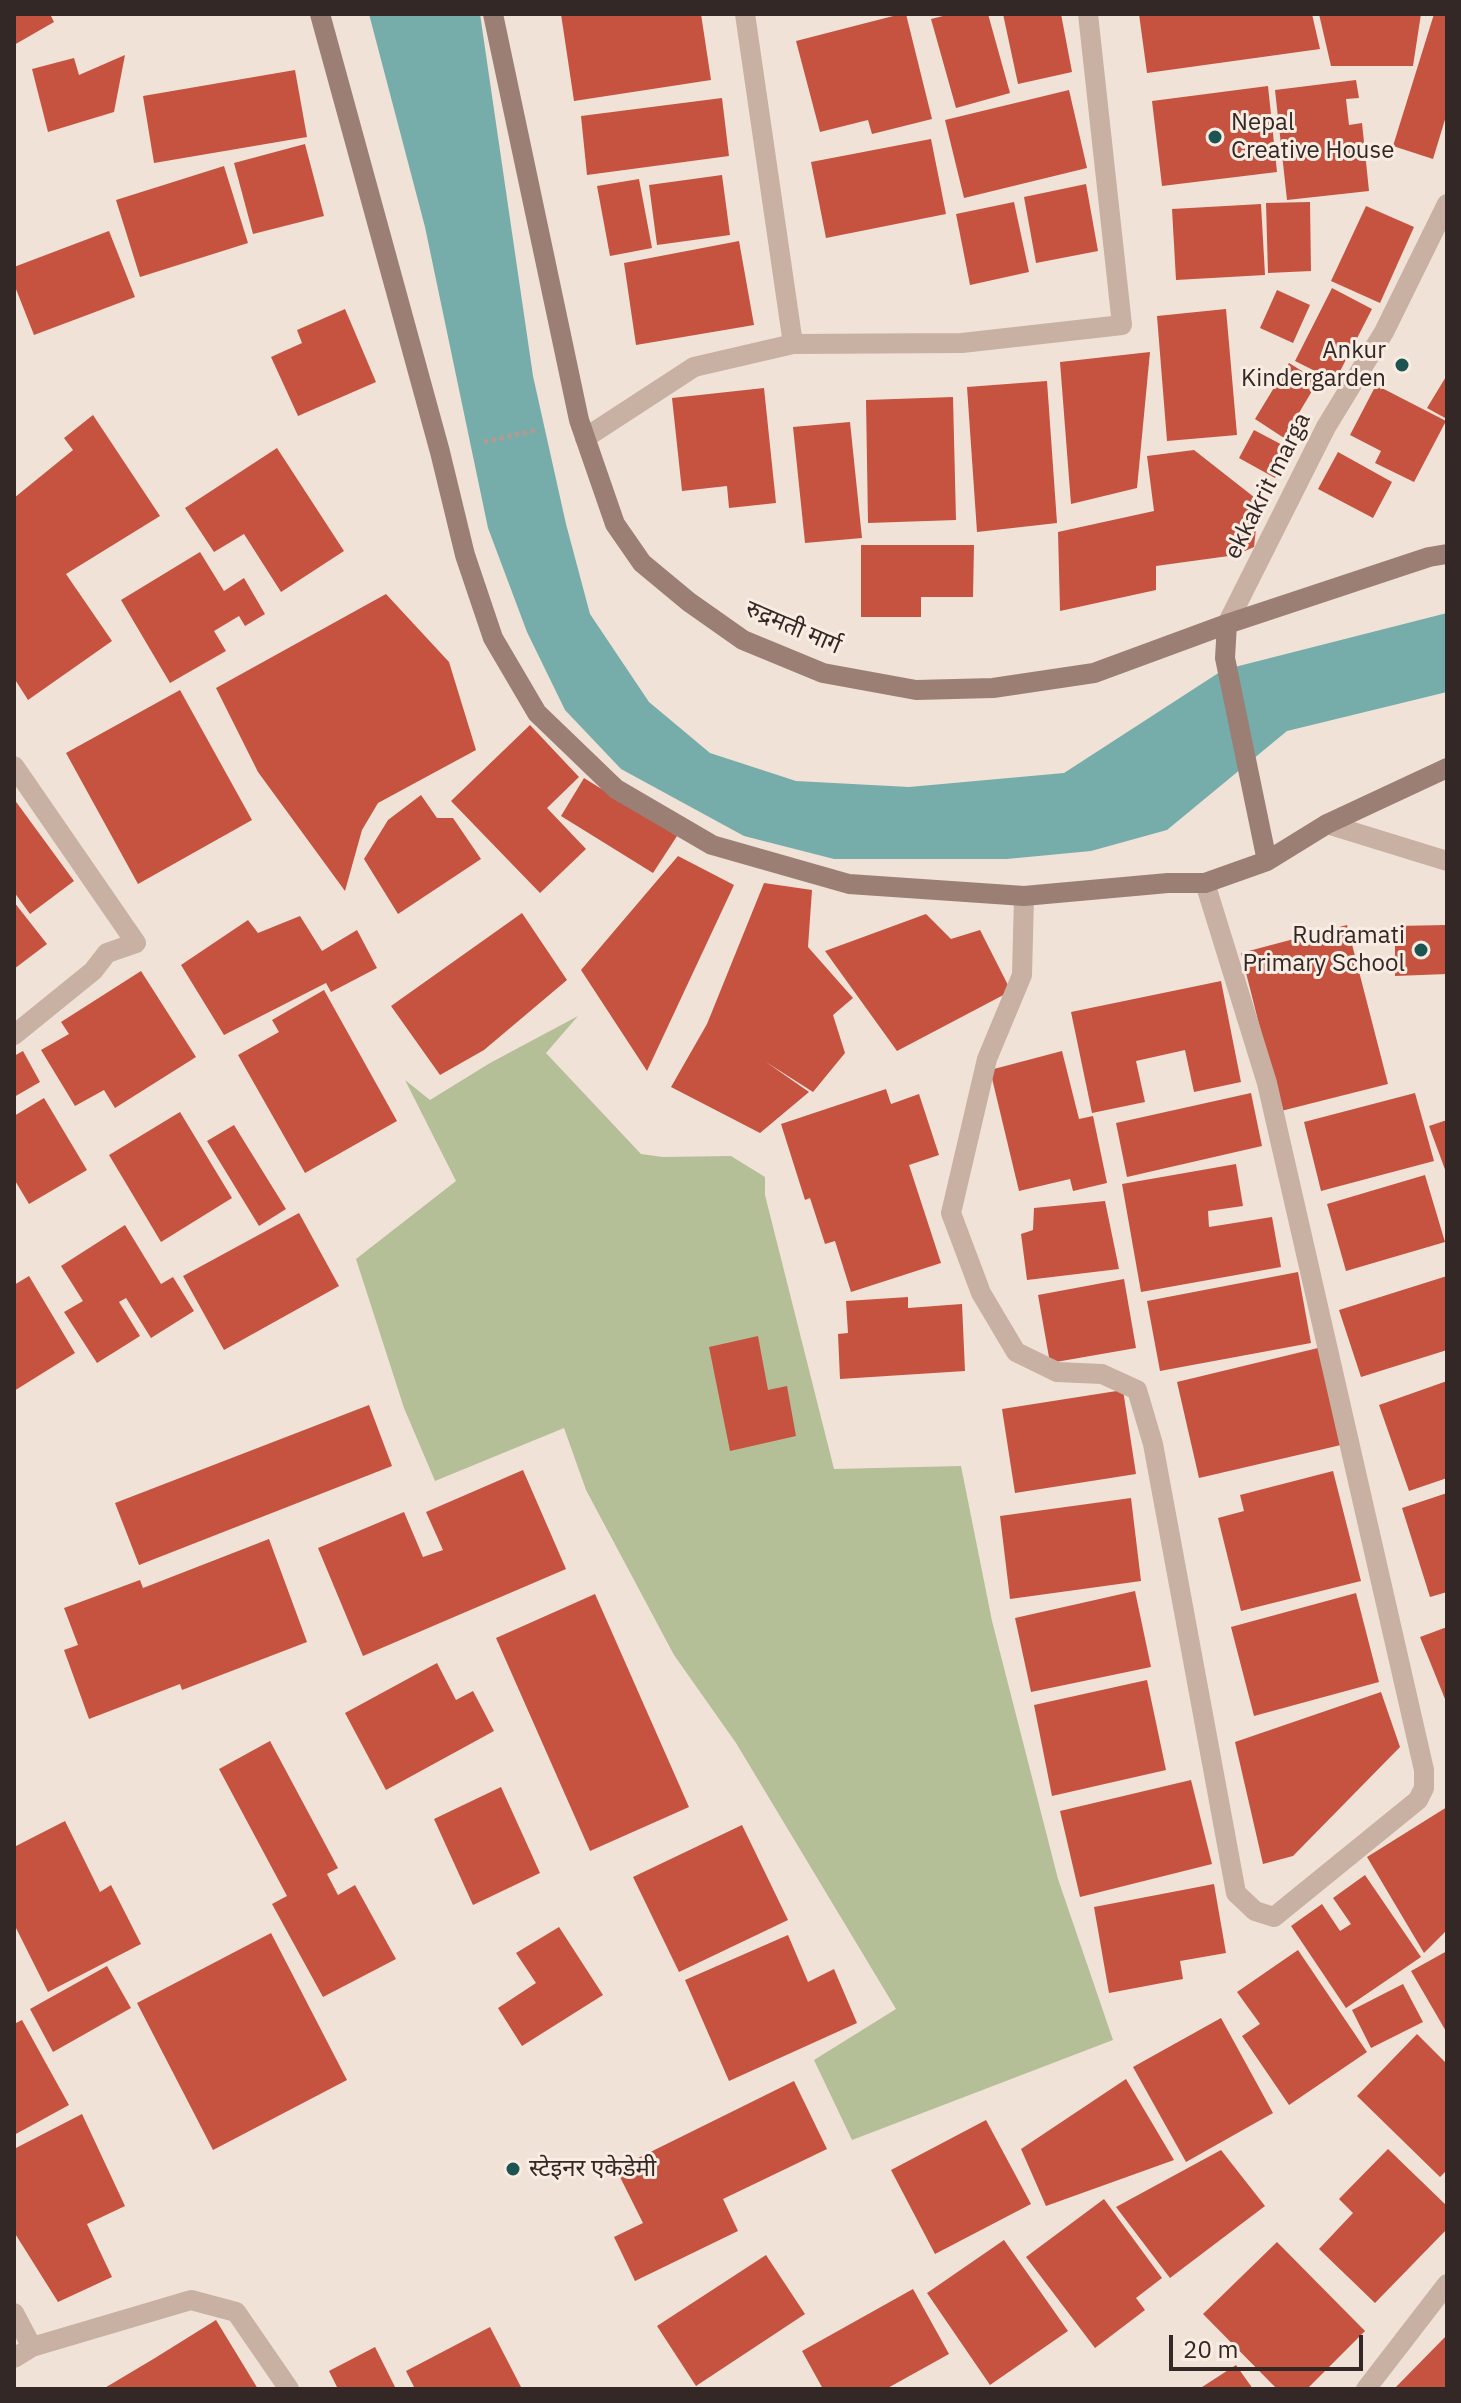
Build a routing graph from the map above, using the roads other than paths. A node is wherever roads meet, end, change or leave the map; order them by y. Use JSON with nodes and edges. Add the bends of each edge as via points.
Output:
{"nodes":[{"id":1,"x":320,"y":14,"type":"edge"},
{"id":2,"x":493,"y":14,"type":"edge"},
{"id":3,"x":745,"y":14,"type":"edge"},
{"id":4,"x":1088,"y":14,"type":"edge"},
{"id":5,"x":1447,"y":204,"type":"edge"},
{"id":6,"x":793,"y":344,"type":"junction"},
{"id":7,"x":585,"y":438,"type":"junction"},
{"id":8,"x":1447,"y":554,"type":"edge"},
{"id":9,"x":1227,"y":624,"type":"junction"},
{"id":10,"x":14,"y":766,"type":"edge"},
{"id":11,"x":1447,"y":768,"type":"edge"},
{"id":12,"x":1327,"y":824,"type":"junction"},
{"id":13,"x":1267,"y":861,"type":"junction"},
{"id":14,"x":1447,"y":861,"type":"edge"},
{"id":15,"x":1205,"y":883,"type":"junction"},
{"id":16,"x":1024,"y":896,"type":"junction"},
{"id":17,"x":14,"y":1035,"type":"edge"},
{"id":18,"x":1447,"y":2284,"type":"edge"},
{"id":19,"x":14,"y":2313,"type":"edge"},
{"id":20,"x":23,"y":2352,"type":"edge"},
{"id":21,"x":289,"y":2389,"type":"edge"},
{"id":22,"x":1366,"y":2389,"type":"edge"}],
"edges":[{"from":1,"to":16,"type":"street","via":[[465,555],[493,638],[537,713],[616,789],[712,845],[849,884]]},
{"from":2,"to":7,"type":"street","name":"रुद्रमती मार्ग"},
{"from":3,"to":6,"type":"street"},
{"from":4,"to":6,"type":"street","via":[[1122,325],[962,343]]},
{"from":5,"to":9,"type":"street","name":"ekkakrit marga"},
{"from":6,"to":7,"type":"street","via":[[694,367]]},
{"from":7,"to":9,"type":"street","name":"रुद्रमती मार्ग","via":[[615,524],[642,563],[743,640],[823,673],[916,690],[993,688],[1094,673]]},
{"from":8,"to":9,"type":"street","name":"रुद्रमती मार्ग"},
{"from":9,"to":13,"type":"street","via":[[1225,658]]},
{"from":10,"to":17,"type":"street","via":[[136,943],[107,953],[93,971]]},
{"from":11,"to":12,"type":"street"},
{"from":12,"to":13,"type":"street"},
{"from":12,"to":14,"type":"street"},
{"from":13,"to":15,"type":"street"},
{"from":15,"to":16,"type":"street"},
{"from":15,"to":16,"type":"street","via":[[1267,1083],[1424,1770],[1418,1800],[1274,1917],[1255,1911],[1236,1893],[1153,1444],[1137,1390],[1102,1374],[1057,1372],[1016,1352],[981,1293],[951,1213],[987,1059],[1022,975]]},
{"from":18,"to":22,"type":"street"},
{"from":19,"to":20,"type":"street"},
{"from":20,"to":21,"type":"street","via":[[191,2300],[236,2312]]}]}
